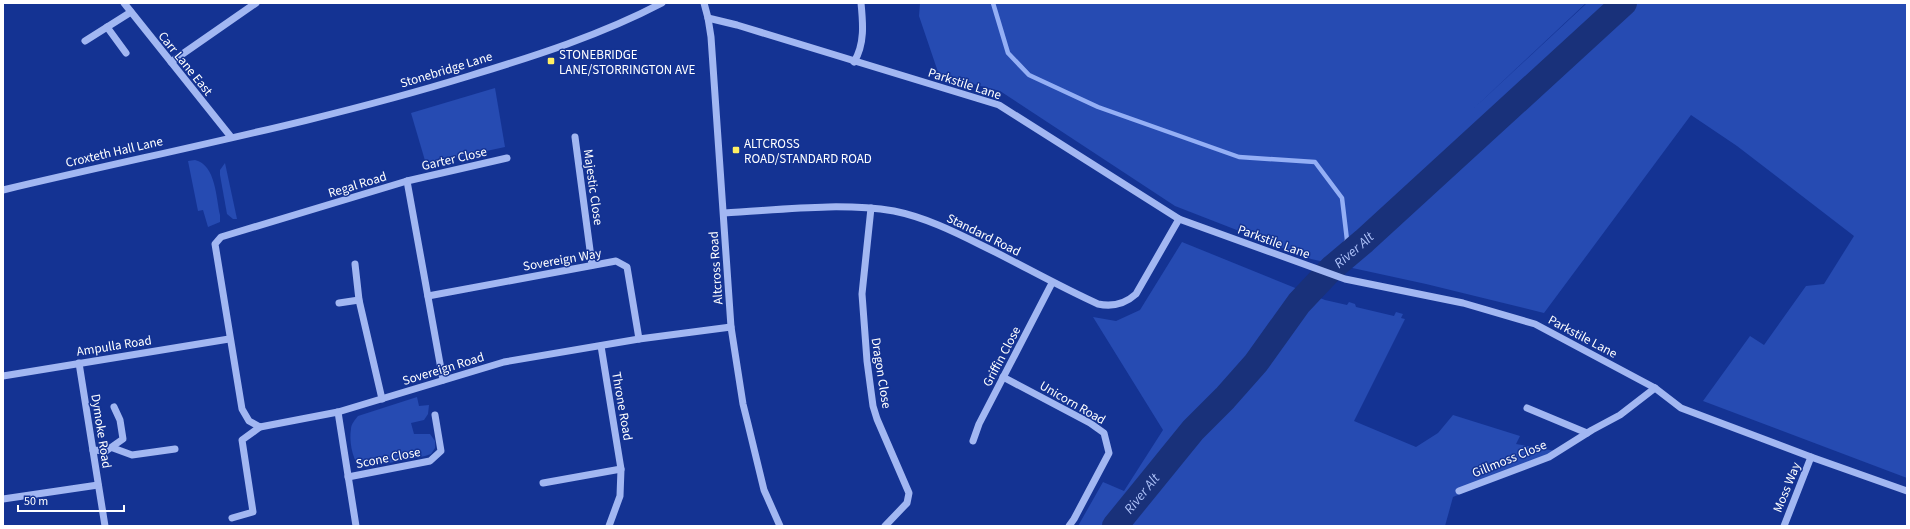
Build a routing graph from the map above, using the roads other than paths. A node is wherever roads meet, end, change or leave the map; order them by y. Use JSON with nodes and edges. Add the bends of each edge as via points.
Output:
{"nodes":[{"id":1,"x":124,"y":3,"type":"edge"},
{"id":2,"x":256,"y":3,"type":"edge"},
{"id":3,"x":662,"y":3,"type":"edge"},
{"id":4,"x":704,"y":3,"type":"edge"},
{"id":5,"x":861,"y":3,"type":"edge"},
{"id":6,"x":131,"y":12,"type":"junction"},
{"id":7,"x":708,"y":18,"type":"junction"},
{"id":8,"x":107,"y":27,"type":"junction"},
{"id":9,"x":85,"y":42,"type":"dead end"},
{"id":10,"x":126,"y":53,"type":"dead end"},
{"id":11,"x":171,"y":62,"type":"junction"},
{"id":12,"x":854,"y":62,"type":"junction"},
{"id":13,"x":231,"y":137,"type":"junction"},
{"id":14,"x":575,"y":137,"type":"dead end"},
{"id":15,"x":507,"y":158,"type":"dead end"},
{"id":16,"x":407,"y":181,"type":"junction"},
{"id":17,"x":3,"y":190,"type":"edge"},
{"id":18,"x":870,"y":208,"type":"junction"},
{"id":19,"x":724,"y":213,"type":"junction"},
{"id":20,"x":1180,"y":219,"type":"junction"},
{"id":21,"x":356,"y":264,"type":"dead end"},
{"id":22,"x":592,"y":265,"type":"junction"},
{"id":23,"x":1052,"y":283,"type":"junction"},
{"id":24,"x":428,"y":296,"type":"junction"},
{"id":25,"x":359,"y":300,"type":"junction"},
{"id":26,"x":339,"y":303,"type":"dead end"},
{"id":27,"x":731,"y":326,"type":"junction"},
{"id":28,"x":229,"y":339,"type":"junction"},
{"id":29,"x":639,"y":339,"type":"junction"},
{"id":30,"x":601,"y":346,"type":"junction"},
{"id":31,"x":79,"y":362,"type":"junction"},
{"id":32,"x":3,"y":376,"type":"edge"},
{"id":33,"x":1003,"y":377,"type":"junction"},
{"id":34,"x":443,"y":380,"type":"junction"},
{"id":35,"x":1655,"y":388,"type":"junction"},
{"id":36,"x":382,"y":399,"type":"junction"},
{"id":37,"x":114,"y":407,"type":"dead end"},
{"id":38,"x":1527,"y":408,"type":"dead end"},
{"id":39,"x":338,"y":412,"type":"junction"},
{"id":40,"x":435,"y":415,"type":"dead end"},
{"id":41,"x":260,"y":427,"type":"junction"},
{"id":42,"x":1587,"y":433,"type":"junction"},
{"id":43,"x":973,"y":441,"type":"dead end"},
{"id":44,"x":113,"y":448,"type":"junction"},
{"id":45,"x":175,"y":449,"type":"dead end"},
{"id":46,"x":93,"y":450,"type":"junction"},
{"id":47,"x":1811,"y":457,"type":"junction"},
{"id":48,"x":621,"y":469,"type":"junction"},
{"id":49,"x":348,"y":477,"type":"junction"},
{"id":50,"x":543,"y":483,"type":"dead end"},
{"id":51,"x":98,"y":485,"type":"junction"},
{"id":52,"x":1459,"y":491,"type":"dead end"},
{"id":53,"x":1907,"y":491,"type":"edge"},
{"id":54,"x":3,"y":499,"type":"edge"},
{"id":55,"x":232,"y":518,"type":"dead end"},
{"id":56,"x":105,"y":526,"type":"edge"},
{"id":57,"x":356,"y":526,"type":"edge"},
{"id":58,"x":609,"y":526,"type":"edge"},
{"id":59,"x":780,"y":526,"type":"edge"},
{"id":60,"x":885,"y":526,"type":"edge"},
{"id":61,"x":1069,"y":526,"type":"edge"},
{"id":62,"x":1784,"y":526,"type":"edge"}],
"edges":[{"from":1,"to":6,"type":"street","name":"Carr Lane East"},
{"from":2,"to":11,"type":"street"},
{"from":3,"to":13,"type":"street","name":"Stonebridge Lane","via":[[583,39],[494,68],[389,99]]},
{"from":4,"to":7,"type":"street","name":"Altcross Road"},
{"from":5,"to":12,"type":"street","via":[[863,25],[860,51]]},
{"from":6,"to":8,"type":"street"},
{"from":6,"to":11,"type":"street","name":"Carr Lane East"},
{"from":7,"to":12,"type":"street","name":"Parkstile Lane"},
{"from":7,"to":19,"type":"street","name":"Altcross Road"},
{"from":8,"to":9,"type":"street"},
{"from":8,"to":10,"type":"street"},
{"from":11,"to":13,"type":"street","name":"Carr Lane East"},
{"from":12,"to":20,"type":"street","name":"Parkstile Lane","via":[[999,105]]},
{"from":13,"to":17,"type":"street","name":"Croxteth Hall Lane"},
{"from":14,"to":22,"type":"street","name":"Majestic Close"},
{"from":15,"to":16,"type":"street","name":"Garter Close"},
{"from":16,"to":24,"type":"street","name":"Regal Road"},
{"from":16,"to":28,"type":"street","name":"Regal Road","via":[[221,237],[215,244]]},
{"from":18,"to":19,"type":"street","name":"Standard Road","via":[[827,207]]},
{"from":18,"to":23,"type":"street","name":"Standard Road","via":[[919,218],[951,230]]},
{"from":18,"to":60,"type":"street","name":"Dragon Close","via":[[862,294],[866,361],[877,419],[910,494],[907,503]]},
{"from":19,"to":27,"type":"street","name":"Altcross Road"},
{"from":20,"to":23,"type":"street","name":"Standard Road","via":[[1136,294],[1126,302],[1098,304]]},
{"from":20,"to":35,"type":"street","name":"Parkstile Lane","via":[[1345,279],[1463,303],[1535,324]]},
{"from":21,"to":25,"type":"street"},
{"from":22,"to":24,"type":"street","name":"Sovereign Way"},
{"from":22,"to":29,"type":"street","name":"Sovereign Way","via":[[616,261],[627,267]]},
{"from":23,"to":33,"type":"street","name":"Griffin Close"},
{"from":24,"to":34,"type":"street","name":"Regal Road"},
{"from":25,"to":26,"type":"street"},
{"from":25,"to":36,"type":"street"},
{"from":27,"to":29,"type":"street","name":"Sovereign Road"},
{"from":27,"to":59,"type":"street","name":"Altcross Road","via":[[748,424],[764,490]]},
{"from":28,"to":31,"type":"street","name":"Ampulla Road"},
{"from":28,"to":41,"type":"street","via":[[242,409],[249,421]]},
{"from":29,"to":30,"type":"street","name":"Sovereign Road"},
{"from":30,"to":34,"type":"street","name":"Sovereign Road","via":[[504,362]]},
{"from":30,"to":48,"type":"street","name":"Throne Road"},
{"from":31,"to":32,"type":"street","name":"Ampulla Road"},
{"from":31,"to":46,"type":"street","name":"Dymoke Road"},
{"from":33,"to":43,"type":"street","name":"Griffin Close"},
{"from":33,"to":61,"type":"street","name":"Unicorn Road","via":[[1104,433],[1109,453]]},
{"from":34,"to":36,"type":"street","name":"Sovereign Road"},
{"from":35,"to":42,"type":"street","name":"Gillmoss Close","via":[[1620,415]]},
{"from":35,"to":47,"type":"street","name":"Parkstile Lane","via":[[1681,408]]},
{"from":36,"to":39,"type":"street","name":"Sovereign Road"},
{"from":37,"to":44,"type":"street","via":[[120,420],[123,438]]},
{"from":38,"to":42,"type":"street"},
{"from":39,"to":41,"type":"street","name":"Sovereign Road"},
{"from":39,"to":49,"type":"street"},
{"from":40,"to":49,"type":"street","name":"Scone Close","via":[[440,451],[430,461]]},
{"from":41,"to":55,"type":"street","via":[[242,440],[253,512]]},
{"from":42,"to":52,"type":"street","name":"Gillmoss Close","via":[[1549,457]]},
{"from":44,"to":45,"type":"street","via":[[132,455]]},
{"from":44,"to":46,"type":"street","via":[[106,451]]},
{"from":46,"to":51,"type":"street","name":"Dymoke Road"},
{"from":47,"to":53,"type":"street","name":"Parkstile Lane"},
{"from":47,"to":62,"type":"street","name":"Moss Way"},
{"from":48,"to":50,"type":"street"},
{"from":48,"to":58,"type":"street","name":"Throne Road","via":[[620,496]]},
{"from":49,"to":57,"type":"street"},
{"from":51,"to":54,"type":"street"},
{"from":51,"to":56,"type":"street","name":"Dymoke Road"}]}
